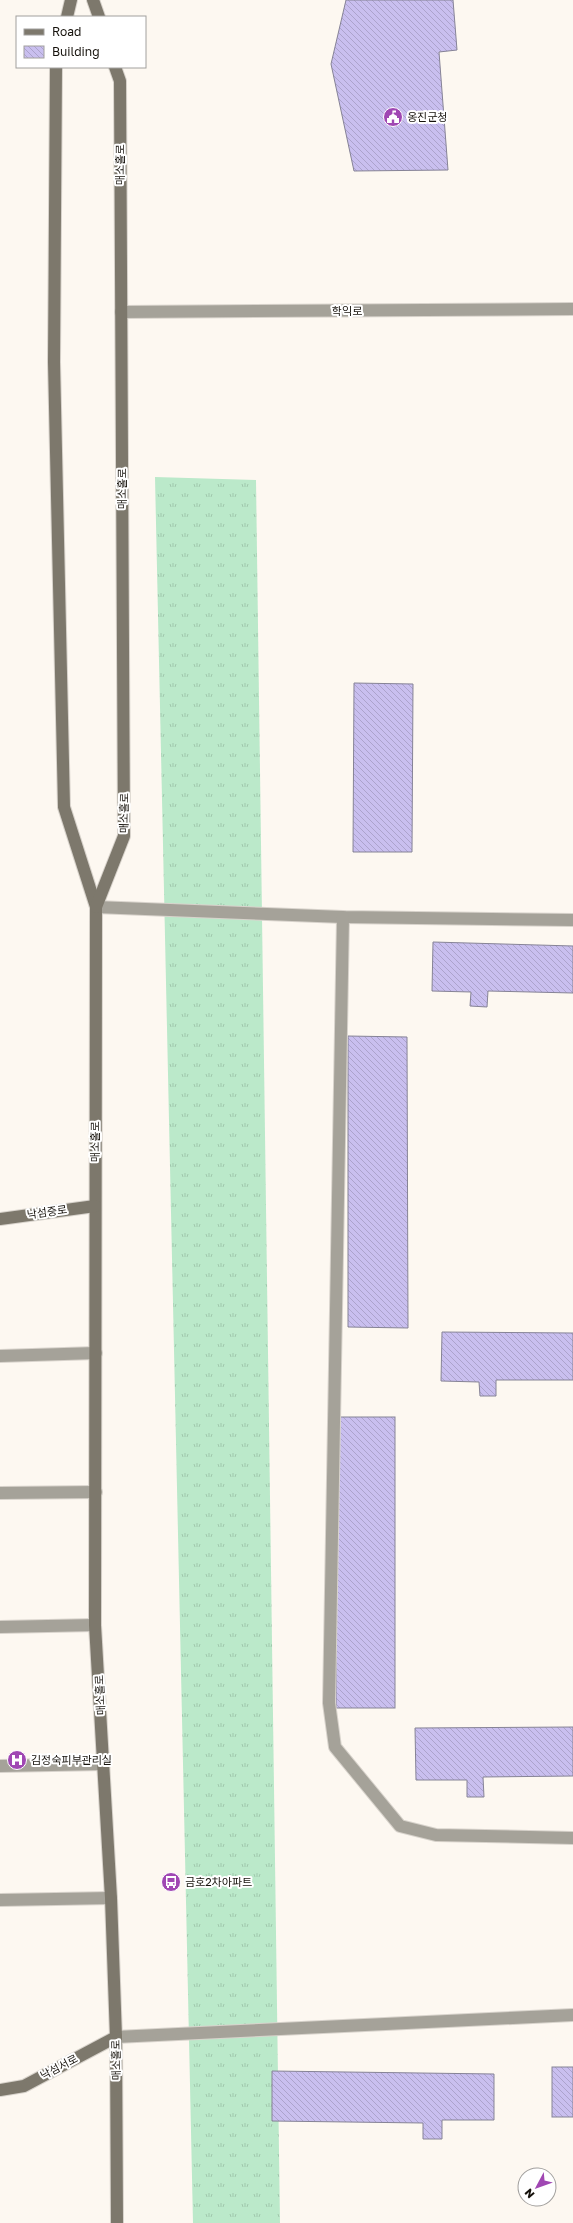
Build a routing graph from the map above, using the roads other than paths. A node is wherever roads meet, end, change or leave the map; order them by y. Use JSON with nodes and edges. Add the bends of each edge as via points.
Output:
{"nodes":[{"id":1,"x":71,"y":0,"type":"edge"},
{"id":2,"x":93,"y":0,"type":"edge"},
{"id":3,"x":67,"y":16,"type":"edge"},
{"id":4,"x":99,"y":16,"type":"edge"},
{"id":5,"x":56,"y":68,"type":"edge"},
{"id":6,"x":115,"y":68,"type":"edge"},
{"id":7,"x":573,"y":309,"type":"edge"},
{"id":8,"x":121,"y":312,"type":"junction"},
{"id":9,"x":96,"y":907,"type":"junction"},
{"id":10,"x":343,"y":917,"type":"junction"},
{"id":11,"x":573,"y":920,"type":"edge"},
{"id":12,"x":95,"y":1206,"type":"junction"},
{"id":13,"x":0,"y":1219,"type":"edge"},
{"id":14,"x":96,"y":1353,"type":"junction"},
{"id":15,"x":0,"y":1356,"type":"edge"},
{"id":16,"x":96,"y":1492,"type":"junction"},
{"id":17,"x":0,"y":1493,"type":"edge"},
{"id":18,"x":95,"y":1625,"type":"junction"},
{"id":19,"x":0,"y":1627,"type":"edge"},
{"id":20,"x":104,"y":1764,"type":"junction"},
{"id":21,"x":0,"y":1766,"type":"edge"},
{"id":22,"x":573,"y":1838,"type":"edge"},
{"id":23,"x":111,"y":1898,"type":"junction"},
{"id":24,"x":0,"y":1900,"type":"edge"},
{"id":25,"x":573,"y":2015,"type":"edge"},
{"id":26,"x":116,"y":2036,"type":"junction"},
{"id":27,"x":0,"y":2090,"type":"edge"},
{"id":28,"x":117,"y":2223,"type":"edge"}],
"edges":[{"from":1,"to":3,"type":"main road"},
{"from":2,"to":4,"type":"main road"},
{"from":5,"to":9,"type":"main road","name":"매소홀로","via":[[54,362],[64,808]]},
{"from":6,"to":8,"type":"main road","name":"매소홀로","via":[[120,81]]},
{"from":7,"to":8,"type":"street","name":"학익로"},
{"from":8,"to":9,"type":"main road","name":"매소홀로","via":[[124,836]]},
{"from":9,"to":10,"type":"street"},
{"from":9,"to":12,"type":"main road","name":"매소홀로"},
{"from":10,"to":11,"type":"street"},
{"from":10,"to":22,"type":"street","via":[[330,1703],[335,1747],[400,1826],[436,1835]]},
{"from":12,"to":13,"type":"main road","name":"낙섬중로"},
{"from":12,"to":14,"type":"main road","name":"매소홀로"},
{"from":14,"to":15,"type":"street"},
{"from":14,"to":16,"type":"main road","name":"매소홀로"},
{"from":16,"to":17,"type":"street"},
{"from":16,"to":18,"type":"main road","name":"매소홀로"},
{"from":18,"to":19,"type":"street"},
{"from":18,"to":20,"type":"main road","name":"매소홀로"},
{"from":20,"to":21,"type":"street"},
{"from":20,"to":23,"type":"main road","name":"매소홀로"},
{"from":23,"to":24,"type":"street"},
{"from":23,"to":26,"type":"main road","name":"매소홀로"},
{"from":25,"to":26,"type":"street"},
{"from":26,"to":27,"type":"main road","name":"낙섬서로","via":[[24,2086]]},
{"from":26,"to":28,"type":"main road","name":"매소홀로"}]}
